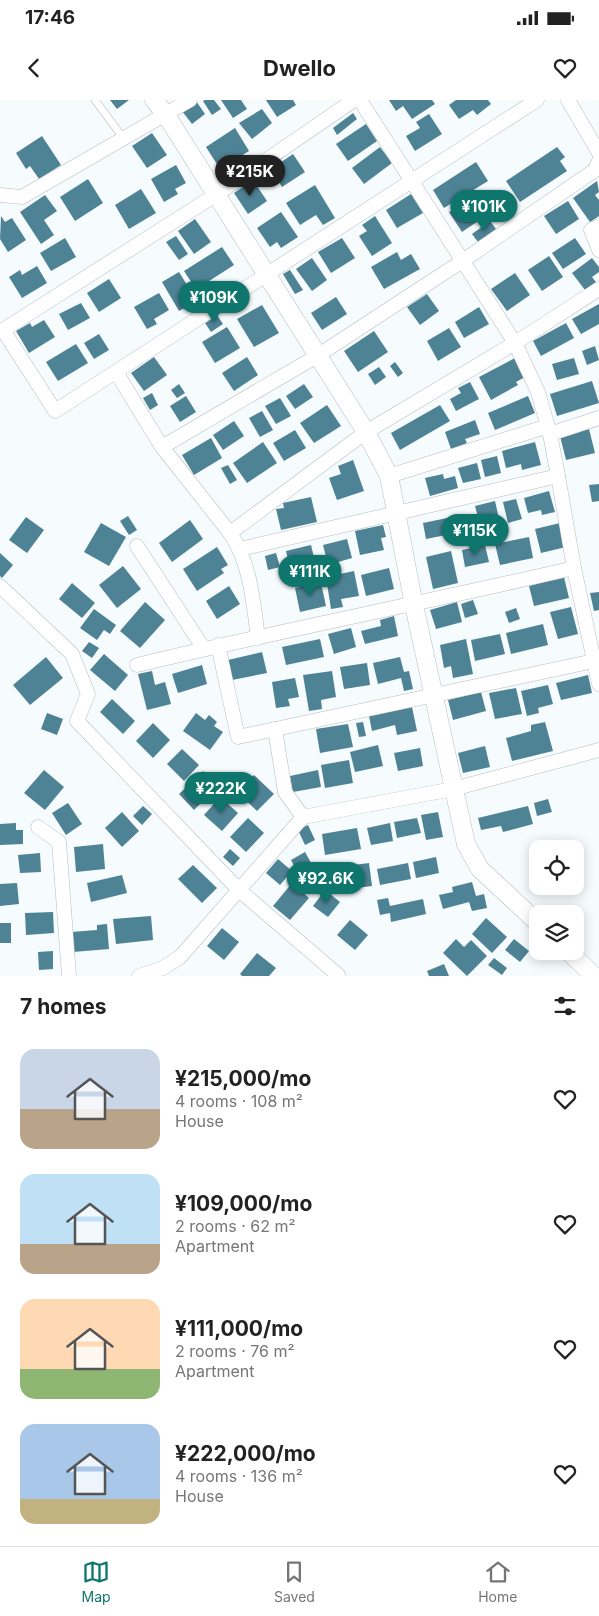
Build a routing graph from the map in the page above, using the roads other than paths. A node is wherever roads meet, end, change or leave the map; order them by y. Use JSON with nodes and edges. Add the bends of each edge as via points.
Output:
{"nodes":[{"id":1,"x":95,"y":100,"type":"edge"},
{"id":2,"x":154,"y":100,"type":"edge"},
{"id":3,"x":190,"y":100,"type":"edge"},
{"id":4,"x":354,"y":100,"type":"edge"},
{"id":5,"x":360,"y":100,"type":"edge"},
{"id":6,"x":537,"y":100,"type":"edge"},
{"id":7,"x":568,"y":100,"type":"edge"},
{"id":8,"x":166,"y":115,"type":"junction"},
{"id":9,"x":125,"y":140,"type":"junction"},
{"id":10,"x":599,"y":152,"type":"edge"},
{"id":11,"x":599,"y":161,"type":"edge"},
{"id":12,"x":414,"y":181,"type":"junction"},
{"id":13,"x":217,"y":194,"type":"junction"},
{"id":14,"x":0,"y":195,"type":"edge"},
{"id":15,"x":599,"y":226,"type":"edge"},
{"id":16,"x":599,"y":250,"type":"edge"},
{"id":17,"x":464,"y":260,"type":"junction"},
{"id":18,"x":269,"y":275,"type":"junction"},
{"id":19,"x":599,"y":289,"type":"edge"},
{"id":20,"x":515,"y":343,"type":"junction"},
{"id":21,"x":317,"y":356,"type":"junction"},
{"id":22,"x":116,"y":372,"type":"junction"},
{"id":23,"x":599,"y":418,"type":"edge"},
{"id":24,"x":549,"y":430,"type":"junction"},
{"id":25,"x":366,"y":432,"type":"junction"},
{"id":26,"x":162,"y":448,"type":"junction"},
{"id":27,"x":389,"y":476,"type":"junction"},
{"id":28,"x":558,"y":476,"type":"junction"},
{"id":29,"x":396,"y":511,"type":"junction"},
{"id":30,"x":230,"y":533,"type":"junction"},
{"id":31,"x":137,"y":546,"type":"dead end"},
{"id":32,"x":240,"y":549,"type":"junction"},
{"id":33,"x":574,"y":568,"type":"junction"},
{"id":34,"x":0,"y":586,"type":"edge"},
{"id":35,"x":414,"y":606,"type":"junction"},
{"id":36,"x":258,"y":638,"type":"junction"},
{"id":37,"x":211,"y":647,"type":"junction"},
{"id":38,"x":594,"y":661,"type":"junction"},
{"id":39,"x":137,"y":665,"type":"dead end"},
{"id":40,"x":599,"y":684,"type":"edge"},
{"id":41,"x":433,"y":695,"type":"junction"},
{"id":42,"x":275,"y":729,"type":"junction"},
{"id":43,"x":599,"y":750,"type":"edge"},
{"id":44,"x":453,"y":789,"type":"junction"},
{"id":45,"x":303,"y":817,"type":"junction"},
{"id":46,"x":38,"y":827,"type":"dead end"},
{"id":47,"x":239,"y":890,"type":"junction"},
{"id":48,"x":529,"y":915,"type":"edge"},
{"id":49,"x":577,"y":960,"type":"edge"},
{"id":50,"x":338,"y":975,"type":"edge"},
{"id":51,"x":69,"y":976,"type":"edge"},
{"id":52,"x":139,"y":976,"type":"edge"},
{"id":53,"x":594,"y":976,"type":"edge"}],
"edges":[{"from":1,"to":9,"type":"lane"},
{"from":2,"to":8,"type":"street"},
{"from":3,"to":8,"type":"street"},
{"from":4,"to":13,"type":"street"},
{"from":5,"to":12,"type":"street"},
{"from":6,"to":12,"type":"street"},
{"from":7,"to":10,"type":"street"},
{"from":8,"to":9,"type":"street"},
{"from":8,"to":13,"type":"street"},
{"from":9,"to":14,"type":"street","via":[[22,197]]},
{"from":11,"to":17,"type":"street","via":[[594,170]]},
{"from":12,"to":17,"type":"street"},
{"from":12,"to":18,"type":"street"},
{"from":13,"to":18,"type":"street"},
{"from":13,"to":22,"type":"street","via":[[3,330],[54,411]]},
{"from":15,"to":16,"type":"street","via":[[591,230]]},
{"from":17,"to":20,"type":"street"},
{"from":17,"to":21,"type":"street"},
{"from":18,"to":21,"type":"street"},
{"from":18,"to":22,"type":"street"},
{"from":19,"to":20,"type":"street"},
{"from":20,"to":24,"type":"street","via":[[538,392]]},
{"from":20,"to":25,"type":"street"},
{"from":21,"to":25,"type":"street"},
{"from":21,"to":26,"type":"street"},
{"from":22,"to":26,"type":"street"},
{"from":23,"to":24,"type":"street"},
{"from":24,"to":27,"type":"street"},
{"from":24,"to":28,"type":"street"},
{"from":25,"to":27,"type":"street"},
{"from":25,"to":30,"type":"street"},
{"from":26,"to":30,"type":"street"},
{"from":27,"to":29,"type":"street"},
{"from":28,"to":29,"type":"street"},
{"from":28,"to":33,"type":"street"},
{"from":29,"to":32,"type":"street"},
{"from":29,"to":35,"type":"street"},
{"from":30,"to":32,"type":"street"},
{"from":31,"to":37,"type":"street"},
{"from":32,"to":36,"type":"street","via":[[252,590]]},
{"from":33,"to":35,"type":"street"},
{"from":33,"to":38,"type":"street"},
{"from":34,"to":47,"type":"street","via":[[72,654],[88,694],[76,721]]},
{"from":35,"to":36,"type":"street"},
{"from":35,"to":41,"type":"street"},
{"from":36,"to":37,"type":"street"},
{"from":37,"to":39,"type":"street"},
{"from":37,"to":42,"type":"street","via":[[238,737]]},
{"from":38,"to":40,"type":"street"},
{"from":38,"to":41,"type":"street"},
{"from":41,"to":42,"type":"street"},
{"from":41,"to":44,"type":"street"},
{"from":42,"to":45,"type":"street","via":[[285,792]]},
{"from":43,"to":44,"type":"street"},
{"from":44,"to":45,"type":"street"},
{"from":44,"to":48,"type":"street","via":[[466,844],[480,869]]},
{"from":45,"to":47,"type":"street"},
{"from":46,"to":51,"type":"street","via":[[59,842]]},
{"from":47,"to":50,"type":"street"},
{"from":47,"to":52,"type":"street","via":[[180,957],[163,968]]},
{"from":49,"to":53,"type":"street"}]}
